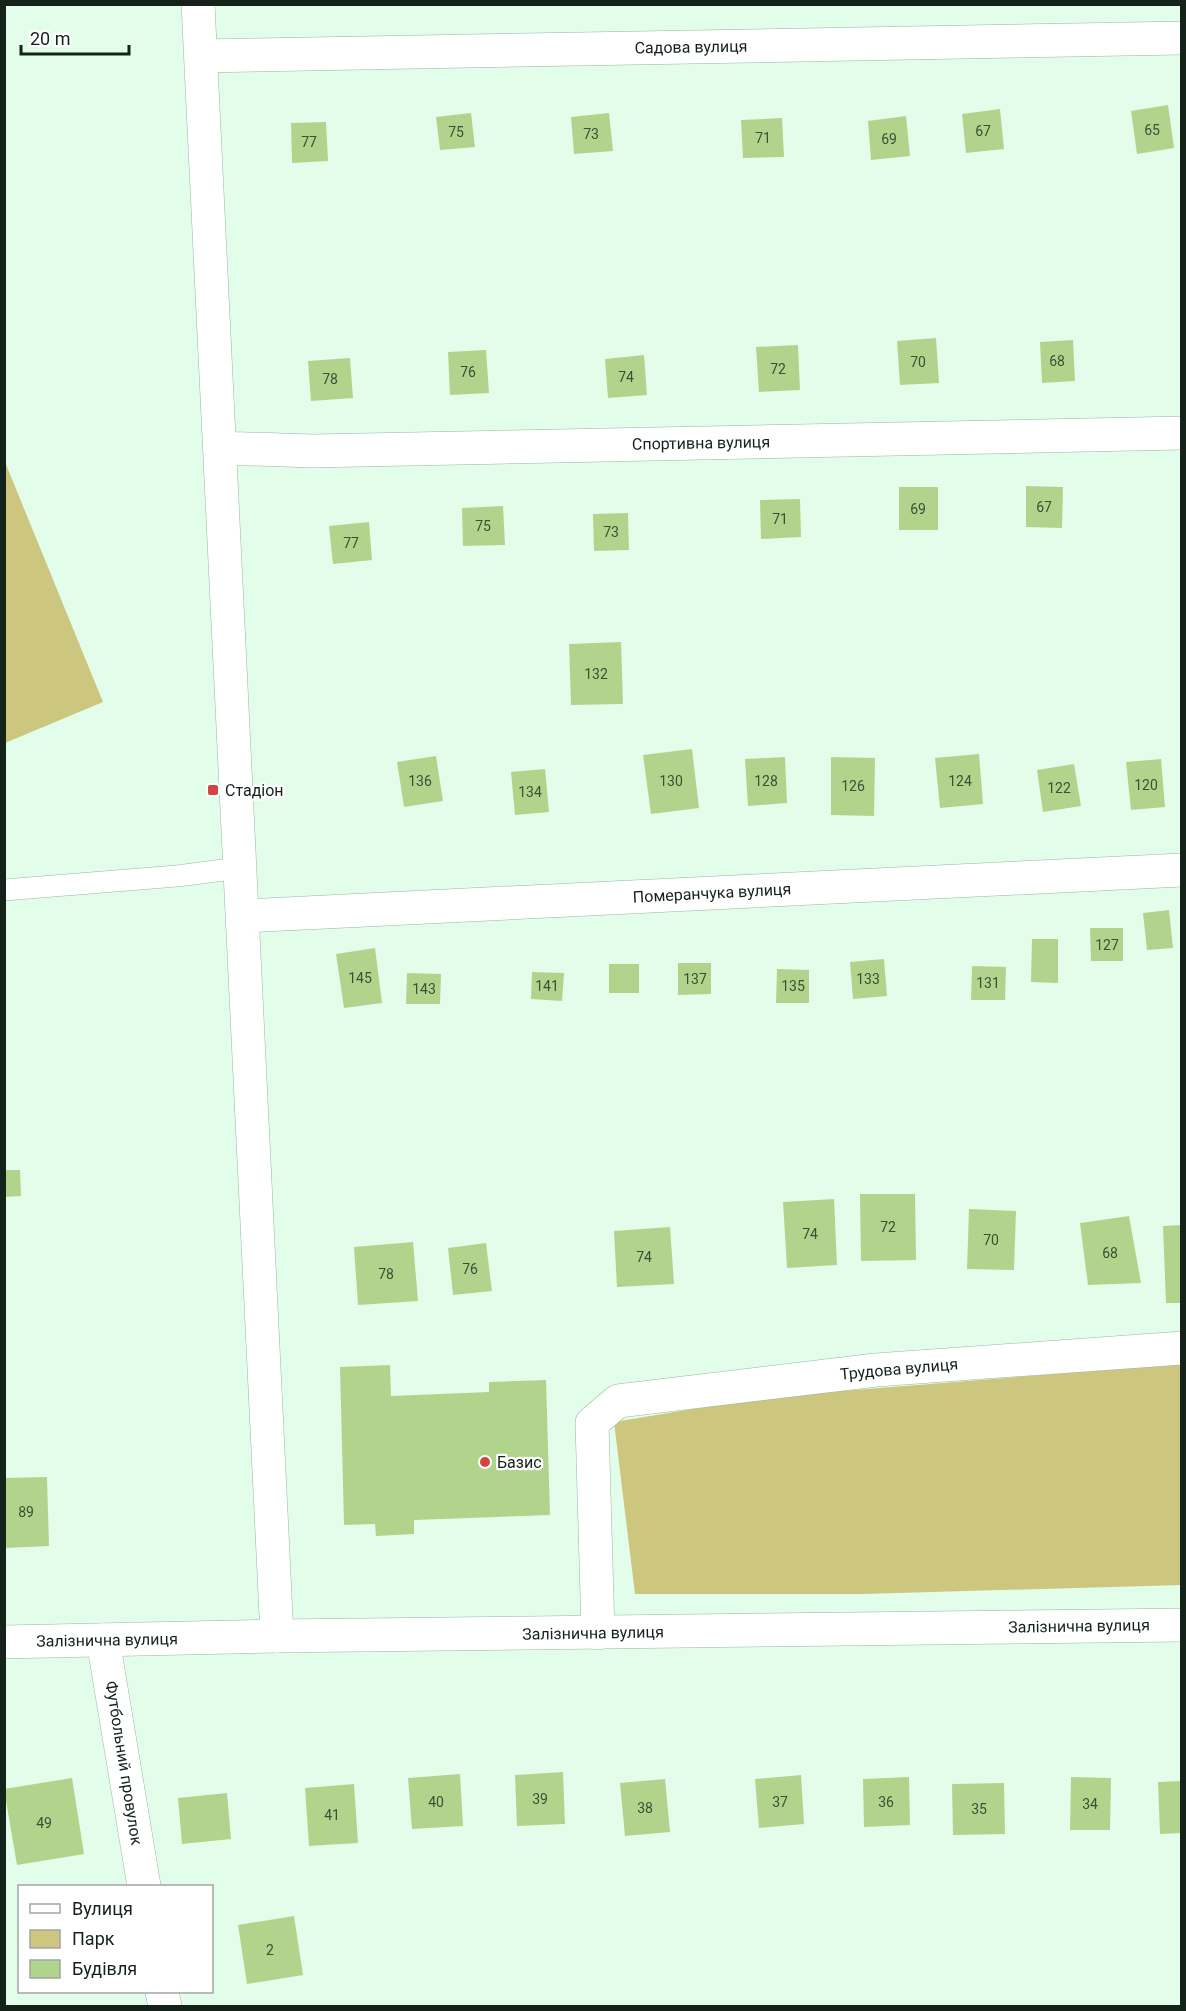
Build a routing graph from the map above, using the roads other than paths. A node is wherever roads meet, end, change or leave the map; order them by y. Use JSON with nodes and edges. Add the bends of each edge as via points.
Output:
{"nodes":[{"id":1,"x":198,"y":4,"type":"edge"},
{"id":2,"x":1182,"y":38,"type":"edge"},
{"id":3,"x":201,"y":56,"type":"junction"},
{"id":4,"x":1182,"y":433,"type":"edge"},
{"id":5,"x":220,"y":448,"type":"junction"},
{"id":6,"x":239,"y":868,"type":"junction"},
{"id":7,"x":1182,"y":870,"type":"edge"},
{"id":8,"x":4,"y":890,"type":"edge"},
{"id":9,"x":242,"y":916,"type":"junction"},
{"id":10,"x":1182,"y":1348,"type":"edge"},
{"id":11,"x":1182,"y":1625,"type":"edge"},
{"id":12,"x":598,"y":1633,"type":"junction"},
{"id":13,"x":277,"y":1636,"type":"junction"},
{"id":14,"x":103,"y":1640,"type":"junction"},
{"id":15,"x":4,"y":1642,"type":"edge"},
{"id":16,"x":144,"y":1885,"type":"edge"}],
"edges":[{"from":1,"to":3,"type":"street"},
{"from":2,"to":3,"type":"street","name":"Садова вулиця"},
{"from":3,"to":5,"type":"street"},
{"from":4,"to":5,"type":"street","name":"Спортивна вулиця","via":[[312,451]]},
{"from":5,"to":6,"type":"street"},
{"from":6,"to":8,"type":"lane"},
{"from":6,"to":9,"type":"street"},
{"from":7,"to":9,"type":"street","name":"Померанчука вулиця"},
{"from":9,"to":13,"type":"street"},
{"from":10,"to":12,"type":"street","name":"Трудова вулиця","via":[[876,1370],[618,1401],[592,1423]]},
{"from":11,"to":12,"type":"street","name":"Залізнична вулиця"},
{"from":12,"to":13,"type":"street","name":"Залізнична вулиця"},
{"from":13,"to":14,"type":"street","name":"Залізнична вулиця"},
{"from":14,"to":15,"type":"street","name":"Залізнична вулиця"},
{"from":14,"to":16,"type":"street","name":"Футбольний провулок"}]}
